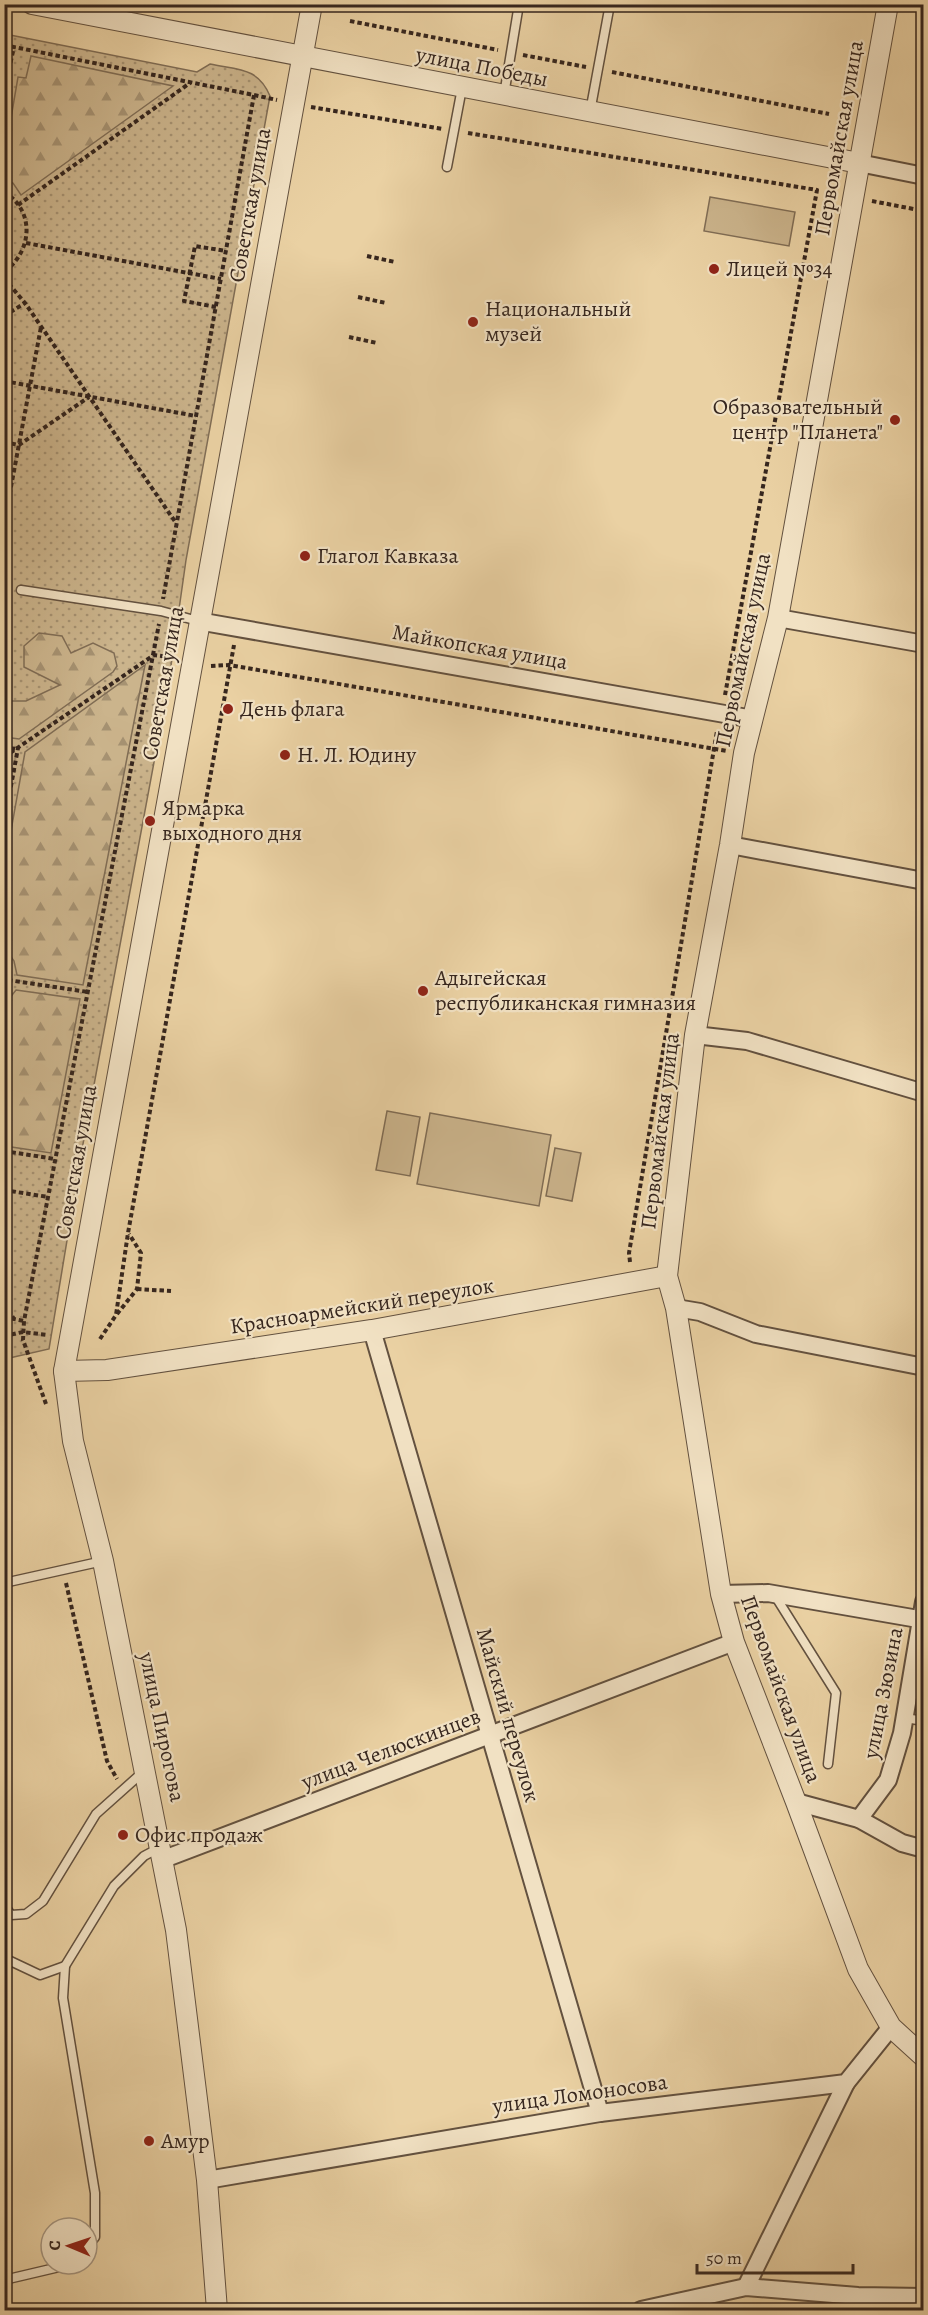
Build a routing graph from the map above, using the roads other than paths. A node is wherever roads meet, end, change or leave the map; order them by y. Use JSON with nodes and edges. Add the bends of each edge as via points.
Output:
{"nodes":[{"id":1,"x":32,"y":4,"type":"edge"},
{"id":2,"x":312,"y":4,"type":"edge"},
{"id":3,"x":519,"y":4,"type":"edge"},
{"id":4,"x":610,"y":4,"type":"edge"},
{"id":5,"x":888,"y":4,"type":"edge"},
{"id":6,"x":93,"y":10,"type":"edge"},
{"id":7,"x":302,"y":57,"type":"junction"},
{"id":8,"x":462,"y":88,"type":"junction"},
{"id":9,"x":504,"y":96,"type":"junction"},
{"id":10,"x":590,"y":112,"type":"junction"},
{"id":11,"x":859,"y":163,"type":"junction"},
{"id":12,"x":447,"y":167,"type":"dead end"},
{"id":13,"x":924,"y":176,"type":"edge"},
{"id":14,"x":21,"y":590,"type":"dead end"},
{"id":15,"x":777,"y":618,"type":"junction"},
{"id":16,"x":198,"y":621,"type":"junction"},
{"id":17,"x":924,"y":644,"type":"edge"},
{"id":18,"x":753,"y":719,"type":"junction"},
{"id":19,"x":730,"y":845,"type":"junction"},
{"id":20,"x":924,"y":881,"type":"edge"},
{"id":21,"x":695,"y":1035,"type":"junction"},
{"id":22,"x":924,"y":1093,"type":"edge"},
{"id":23,"x":667,"y":1276,"type":"junction"},
{"id":24,"x":676,"y":1308,"type":"junction"},
{"id":25,"x":372,"y":1330,"type":"junction"},
{"id":26,"x":924,"y":1367,"type":"edge"},
{"id":27,"x":64,"y":1371,"type":"junction"},
{"id":28,"x":103,"y":1561,"type":"junction"},
{"id":29,"x":4,"y":1583,"type":"edge"},
{"id":30,"x":721,"y":1594,"type":"junction"},
{"id":31,"x":774,"y":1594,"type":"junction"},
{"id":32,"x":924,"y":1602,"type":"edge"},
{"id":33,"x":922,"y":1620,"type":"edge"},
{"id":34,"x":734,"y":1642,"type":"junction"},
{"id":35,"x":905,"y":1718,"type":"junction"},
{"id":36,"x":924,"y":1721,"type":"edge"},
{"id":37,"x":491,"y":1735,"type":"junction"},
{"id":38,"x":828,"y":1764,"type":"dead end"},
{"id":39,"x":146,"y":1770,"type":"junction"},
{"id":40,"x":796,"y":1802,"type":"junction"},
{"id":41,"x":859,"y":1819,"type":"junction"},
{"id":42,"x":924,"y":1849,"type":"edge"},
{"id":43,"x":163,"y":1853,"type":"junction"},
{"id":44,"x":4,"y":1905,"type":"edge"},
{"id":45,"x":4,"y":1958,"type":"edge"},
{"id":46,"x":65,"y":1966,"type":"junction"},
{"id":47,"x":891,"y":2027,"type":"junction"},
{"id":48,"x":924,"y":2057,"type":"edge"},
{"id":49,"x":846,"y":2083,"type":"junction"},
{"id":50,"x":600,"y":2113,"type":"junction"},
{"id":51,"x":207,"y":2180,"type":"junction"},
{"id":52,"x":95,"y":2216,"type":"edge"},
{"id":53,"x":39,"y":2272,"type":"edge"},
{"id":54,"x":4,"y":2280,"type":"edge"},
{"id":55,"x":746,"y":2287,"type":"junction"},
{"id":56,"x":712,"y":2294,"type":"junction"},
{"id":57,"x":924,"y":2297,"type":"edge"},
{"id":58,"x":217,"y":2310,"type":"edge"},
{"id":59,"x":641,"y":2310,"type":"edge"},
{"id":60,"x":704,"y":2310,"type":"edge"}],
"edges":[{"from":1,"to":6,"type":"street","name":"улица Победы"},
{"from":2,"to":7,"type":"street","name":"Советская улица"},
{"from":3,"to":9,"type":"lane"},
{"from":4,"to":10,"type":"lane"},
{"from":5,"to":11,"type":"street","name":"Первомайская улица"},
{"from":6,"to":7,"type":"street","name":"улица Победы"},
{"from":7,"to":8,"type":"street","name":"улица Победы"},
{"from":7,"to":16,"type":"street","name":"Советская улица"},
{"from":8,"to":9,"type":"street","name":"улица Победы"},
{"from":8,"to":12,"type":"lane"},
{"from":9,"to":10,"type":"street","name":"улица Победы"},
{"from":10,"to":11,"type":"street","name":"улица Победы"},
{"from":11,"to":13,"type":"street","name":"улица Победы"},
{"from":11,"to":15,"type":"street","name":"Первомайская улица"},
{"from":14,"to":16,"type":"lane","via":[[160,611]]},
{"from":15,"to":17,"type":"street"},
{"from":15,"to":18,"type":"street","name":"Первомайская улица"},
{"from":16,"to":18,"type":"street","name":"Майкопская улица"},
{"from":16,"to":27,"type":"street","name":"Советская улица"},
{"from":18,"to":19,"type":"street","name":"Первомайская улица"},
{"from":19,"to":20,"type":"street"},
{"from":19,"to":21,"type":"street","name":"Первомайская улица"},
{"from":21,"to":22,"type":"street","via":[[747,1041]]},
{"from":21,"to":23,"type":"street","name":"Первомайская улица"},
{"from":23,"to":24,"type":"street","name":"Первомайская улица"},
{"from":23,"to":25,"type":"street","name":"Красноармейский переулок"},
{"from":24,"to":26,"type":"street","via":[[700,1312],[756,1334]]},
{"from":24,"to":30,"type":"street","name":"Первомайская улица"},
{"from":25,"to":27,"type":"street","name":"Красноармейский переулок","via":[[107,1370]]},
{"from":25,"to":37,"type":"street","name":"Майский переулок"},
{"from":27,"to":28,"type":"street","name":"улица Пирогова","via":[[73,1441]]},
{"from":28,"to":29,"type":"lane"},
{"from":28,"to":39,"type":"street","name":"улица Пирогова"},
{"from":30,"to":31,"type":"street"},
{"from":30,"to":34,"type":"street","name":"Первомайская улица"},
{"from":31,"to":33,"type":"street"},
{"from":31,"to":38,"type":"lane","via":[[836,1693]]},
{"from":32,"to":33,"type":"street","name":"улица Зюзина"},
{"from":33,"to":35,"type":"street","name":"улица Зюзина"},
{"from":34,"to":37,"type":"street","name":"улица Челюскинцев"},
{"from":34,"to":40,"type":"street","name":"Первомайская улица"},
{"from":35,"to":36,"type":"lane"},
{"from":35,"to":41,"type":"street","name":"улица Зюзина","via":[[888,1780]]},
{"from":37,"to":43,"type":"street","name":"улица Челюскинцев"},
{"from":37,"to":50,"type":"street","name":"Майский переулок"},
{"from":39,"to":43,"type":"street","name":"улица Пирогова"},
{"from":39,"to":44,"type":"lane","via":[[96,1814],[43,1901],[26,1914],[11,1915]]},
{"from":40,"to":41,"type":"street"},
{"from":40,"to":47,"type":"street","name":"Первомайская улица","via":[[858,1969]]},
{"from":41,"to":42,"type":"street","via":[[902,1843]]},
{"from":43,"to":46,"type":"lane","via":[[144,1856],[114,1886]]},
{"from":43,"to":51,"type":"street","name":"улица Пирогова"},
{"from":45,"to":46,"type":"lane","via":[[40,1975]]},
{"from":46,"to":52,"type":"lane","via":[[63,1998]]},
{"from":47,"to":48,"type":"street"},
{"from":47,"to":49,"type":"street"},
{"from":49,"to":50,"type":"street","name":"улица Ломоносова"},
{"from":49,"to":55,"type":"street"},
{"from":50,"to":51,"type":"street","name":"улица Ломоносова"},
{"from":51,"to":58,"type":"street","name":"улица Пирогова"},
{"from":53,"to":54,"type":"lane"},
{"from":55,"to":56,"type":"street"},
{"from":55,"to":57,"type":"street"},
{"from":56,"to":59,"type":"street"},
{"from":56,"to":60,"type":"street"}]}
